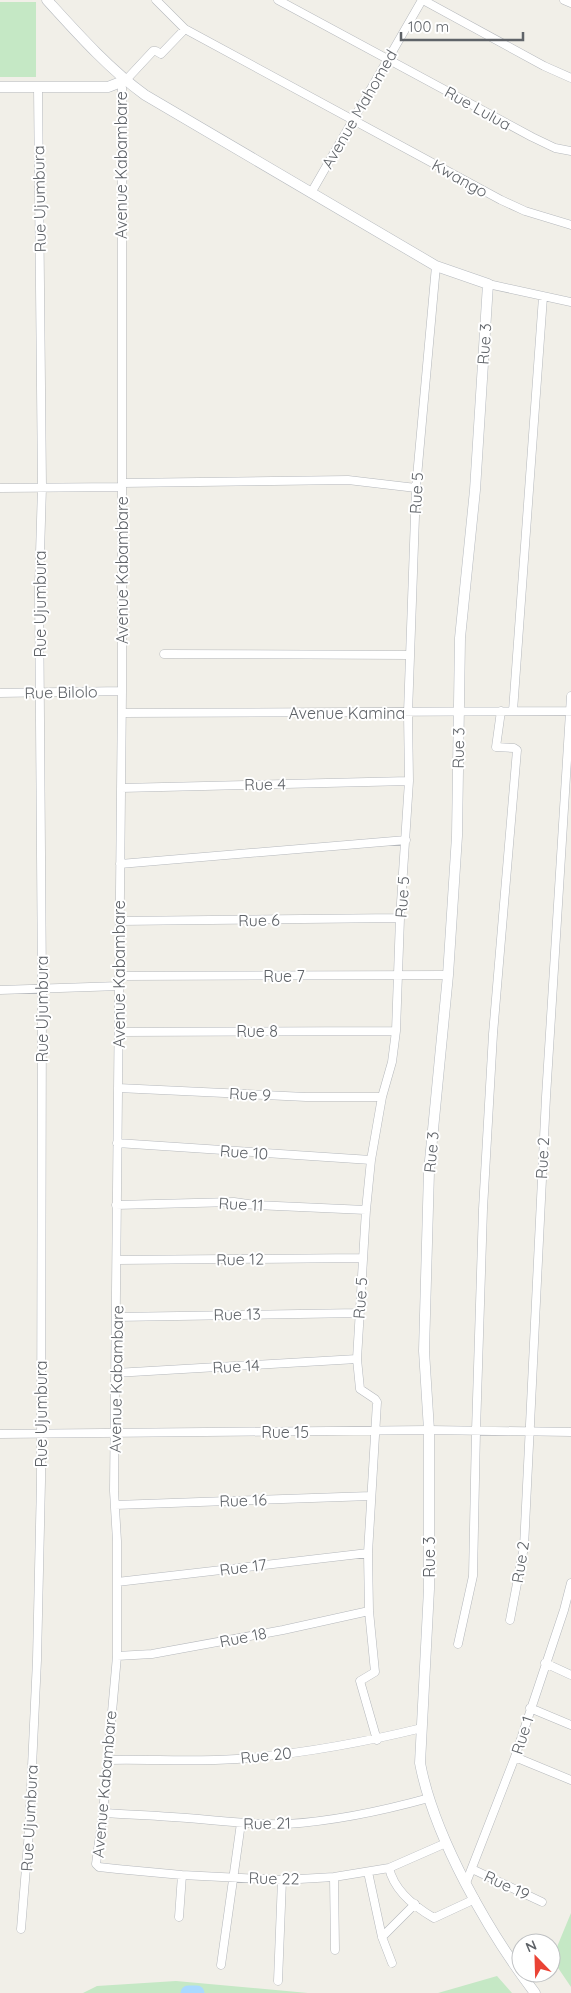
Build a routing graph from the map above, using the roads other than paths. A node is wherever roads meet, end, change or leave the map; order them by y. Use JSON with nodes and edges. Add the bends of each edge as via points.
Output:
{"nodes":[{"id":1,"x":47,"y":0,"type":"edge"},
{"id":2,"x":156,"y":0,"type":"edge"},
{"id":3,"x":278,"y":0,"type":"edge"},
{"id":4,"x":423,"y":0,"type":"edge"},
{"id":5,"x":564,"y":0,"type":"edge"},
{"id":6,"x":571,"y":3,"type":"edge"},
{"id":7,"x":186,"y":29,"type":"junction"},
{"id":8,"x":387,"y":59,"type":"junction"},
{"id":9,"x":571,"y":78,"type":"edge"},
{"id":10,"x":123,"y":81,"type":"junction"},
{"id":11,"x":0,"y":87,"type":"edge"},
{"id":12,"x":38,"y":87,"type":"junction"},
{"id":13,"x":354,"y":119,"type":"junction"},
{"id":14,"x":571,"y":151,"type":"edge"},
{"id":15,"x":311,"y":193,"type":"junction"},
{"id":16,"x":571,"y":225,"type":"edge"},
{"id":17,"x":436,"y":266,"type":"junction"},
{"id":18,"x":488,"y":284,"type":"junction"},
{"id":19,"x":543,"y":297,"type":"junction"},
{"id":20,"x":571,"y":302,"type":"edge"},
{"id":21,"x":122,"y":485,"type":"junction"},
{"id":22,"x":42,"y":487,"type":"junction"},
{"id":23,"x":0,"y":488,"type":"edge"},
{"id":24,"x":416,"y":488,"type":"junction"},
{"id":25,"x":164,"y":654,"type":"dead end"},
{"id":26,"x":410,"y":655,"type":"junction"},
{"id":27,"x":122,"y":691,"type":"junction"},
{"id":28,"x":0,"y":693,"type":"edge"},
{"id":29,"x":40,"y":694,"type":"junction"},
{"id":30,"x":571,"y":696,"type":"edge"},
{"id":31,"x":513,"y":711,"type":"junction"},
{"id":32,"x":570,"y":711,"type":"edge"},
{"id":33,"x":458,"y":712,"type":"junction"},
{"id":34,"x":501,"y":712,"type":"junction"},
{"id":35,"x":122,"y":713,"type":"junction"},
{"id":36,"x":408,"y":713,"type":"junction"},
{"id":37,"x":409,"y":781,"type":"junction"},
{"id":38,"x":121,"y":788,"type":"junction"},
{"id":39,"x":406,"y":840,"type":"junction"},
{"id":40,"x":120,"y":864,"type":"junction"},
{"id":41,"x":400,"y":918,"type":"junction"},
{"id":42,"x":119,"y":921,"type":"junction"},
{"id":43,"x":448,"y":975,"type":"junction"},
{"id":44,"x":120,"y":976,"type":"junction"},
{"id":45,"x":398,"y":976,"type":"junction"},
{"id":46,"x":120,"y":986,"type":"junction"},
{"id":47,"x":42,"y":988,"type":"junction"},
{"id":48,"x":0,"y":990,"type":"edge"},
{"id":49,"x":396,"y":1031,"type":"junction"},
{"id":50,"x":119,"y":1032,"type":"junction"},
{"id":51,"x":118,"y":1088,"type":"junction"},
{"id":52,"x":382,"y":1097,"type":"junction"},
{"id":53,"x":117,"y":1143,"type":"junction"},
{"id":54,"x":371,"y":1160,"type":"junction"},
{"id":55,"x":116,"y":1205,"type":"junction"},
{"id":56,"x":366,"y":1210,"type":"junction"},
{"id":57,"x":363,"y":1258,"type":"junction"},
{"id":58,"x":117,"y":1260,"type":"junction"},
{"id":59,"x":359,"y":1313,"type":"junction"},
{"id":60,"x":116,"y":1317,"type":"junction"},
{"id":61,"x":357,"y":1359,"type":"junction"},
{"id":62,"x":115,"y":1373,"type":"junction"},
{"id":63,"x":429,"y":1430,"type":"junction"},
{"id":64,"x":377,"y":1431,"type":"junction"},
{"id":65,"x":476,"y":1431,"type":"junction"},
{"id":66,"x":530,"y":1431,"type":"junction"},
{"id":67,"x":115,"y":1432,"type":"junction"},
{"id":68,"x":571,"y":1432,"type":"edge"},
{"id":69,"x":0,"y":1434,"type":"edge"},
{"id":70,"x":40,"y":1435,"type":"junction"},
{"id":71,"x":371,"y":1496,"type":"junction"},
{"id":72,"x":115,"y":1505,"type":"junction"},
{"id":73,"x":368,"y":1553,"type":"junction"},
{"id":74,"x":117,"y":1582,"type":"junction"},
{"id":75,"x":571,"y":1584,"type":"edge"},
{"id":76,"x":369,"y":1611,"type":"junction"},
{"id":77,"x":568,"y":1612,"type":"edge"},
{"id":78,"x":510,"y":1620,"type":"dead end"},
{"id":79,"x":458,"y":1644,"type":"dead end"},
{"id":80,"x":116,"y":1656,"type":"junction"},
{"id":81,"x":545,"y":1663,"type":"junction"},
{"id":82,"x":571,"y":1675,"type":"edge"},
{"id":83,"x":530,"y":1708,"type":"junction"},
{"id":84,"x":571,"y":1725,"type":"edge"},
{"id":85,"x":422,"y":1728,"type":"junction"},
{"id":86,"x":377,"y":1740,"type":"junction"},
{"id":87,"x":515,"y":1757,"type":"junction"},
{"id":88,"x":107,"y":1760,"type":"junction"},
{"id":89,"x":571,"y":1780,"type":"edge"},
{"id":90,"x":429,"y":1798,"type":"junction"},
{"id":91,"x":103,"y":1813,"type":"junction"},
{"id":92,"x":241,"y":1823,"type":"junction"},
{"id":93,"x":446,"y":1843,"type":"junction"},
{"id":94,"x":97,"y":1865,"type":"joint"},
{"id":95,"x":388,"y":1868,"type":"junction"},
{"id":96,"x":472,"y":1869,"type":"junction"},
{"id":97,"x":368,"y":1872,"type":"junction"},
{"id":98,"x":182,"y":1875,"type":"junction"},
{"id":99,"x":234,"y":1877,"type":"junction"},
{"id":100,"x":334,"y":1877,"type":"junction"},
{"id":101,"x":282,"y":1880,"type":"junction"},
{"id":102,"x":466,"y":1884,"type":"junction"},
{"id":103,"x":475,"y":1899,"type":"junction"},
{"id":104,"x":542,"y":1902,"type":"dead end"},
{"id":105,"x":416,"y":1904,"type":"junction"},
{"id":106,"x":179,"y":1917,"type":"dead end"},
{"id":107,"x":21,"y":1929,"type":"dead end"},
{"id":108,"x":382,"y":1937,"type":"junction"},
{"id":109,"x":335,"y":1950,"type":"dead end"},
{"id":110,"x":392,"y":1963,"type":"dead end"},
{"id":111,"x":220,"y":1965,"type":"dead end"},
{"id":112,"x":278,"y":1981,"type":"dead end"},
{"id":113,"x":535,"y":1993,"type":"edge"}],
"edges":[{"from":1,"to":10,"type":"street"},
{"from":2,"to":7,"type":"street","name":"Kwango"},
{"from":3,"to":8,"type":"street","name":"Rue Lulua"},
{"from":4,"to":8,"type":"street","name":"Avenue Mahomed"},
{"from":4,"to":9,"type":"street"},
{"from":5,"to":6,"type":"street"},
{"from":7,"to":10,"type":"street","via":[[161,54],[153,51]]},
{"from":7,"to":13,"type":"street","name":"Kwango"},
{"from":8,"to":13,"type":"street","name":"Avenue Mahomed"},
{"from":8,"to":14,"type":"street","name":"Rue Lulua","via":[[532,137],[555,148]]},
{"from":10,"to":12,"type":"street","via":[[108,87]]},
{"from":10,"to":15,"type":"street"},
{"from":10,"to":21,"type":"street","name":"Avenue Kabambare"},
{"from":11,"to":12,"type":"street"},
{"from":12,"to":22,"type":"street","name":"Rue Ujumbura"},
{"from":13,"to":15,"type":"street","name":"Avenue Mahomed"},
{"from":13,"to":16,"type":"street","name":"Kwango","via":[[501,200]]},
{"from":15,"to":17,"type":"street"},
{"from":17,"to":18,"type":"street"},
{"from":17,"to":24,"type":"street","name":"Rue 5"},
{"from":18,"to":19,"type":"street"},
{"from":18,"to":33,"type":"street","name":"Rue 3","via":[[460,638]]},
{"from":19,"to":20,"type":"street"},
{"from":19,"to":31,"type":"street"},
{"from":21,"to":22,"type":"street"},
{"from":21,"to":24,"type":"street","via":[[348,480]]},
{"from":21,"to":27,"type":"street","name":"Avenue Kabambare"},
{"from":22,"to":23,"type":"street"},
{"from":22,"to":29,"type":"street","name":"Rue Ujumbura"},
{"from":24,"to":26,"type":"street","name":"Rue 5"},
{"from":25,"to":26,"type":"street"},
{"from":26,"to":36,"type":"street","name":"Rue 5"},
{"from":27,"to":29,"type":"street","name":"Rue Bilolo"},
{"from":27,"to":35,"type":"street","name":"Avenue Kabambare"},
{"from":28,"to":29,"type":"street","name":"Rue Bilolo"},
{"from":29,"to":47,"type":"street","name":"Rue Ujumbura"},
{"from":30,"to":32,"type":"street","name":"Rue 2"},
{"from":31,"to":32,"type":"street","name":"Avenue Kamina"},
{"from":31,"to":34,"type":"street","name":"Avenue Kamina"},
{"from":32,"to":66,"type":"street","name":"Rue 2","via":[[545,1106]]},
{"from":33,"to":34,"type":"street","name":"Avenue Kamina"},
{"from":33,"to":36,"type":"street","name":"Avenue Kamina"},
{"from":33,"to":43,"type":"street","name":"Rue 3","via":[[457,836]]},
{"from":34,"to":65,"type":"street","via":[[496,747],[517,750],[493,1034],[480,1277]]},
{"from":35,"to":36,"type":"street","name":"Avenue Kamina"},
{"from":35,"to":38,"type":"street","name":"Avenue Kabambare"},
{"from":36,"to":37,"type":"street","name":"Rue 5"},
{"from":37,"to":38,"type":"street","name":"Rue 4"},
{"from":37,"to":39,"type":"street","name":"Rue 5"},
{"from":38,"to":40,"type":"street","name":"Avenue Kabambare"},
{"from":39,"to":40,"type":"street"},
{"from":39,"to":41,"type":"street","name":"Rue 5"},
{"from":40,"to":42,"type":"street","name":"Avenue Kabambare"},
{"from":41,"to":42,"type":"street","name":"Rue 6"},
{"from":41,"to":45,"type":"street","name":"Rue 5"},
{"from":42,"to":44,"type":"street","name":"Avenue Kabambare"},
{"from":43,"to":45,"type":"street","name":"Rue 7"},
{"from":43,"to":63,"type":"street","name":"Rue 3","via":[[429,1171],[424,1351]]},
{"from":44,"to":45,"type":"street","name":"Rue 7"},
{"from":44,"to":46,"type":"street","name":"Avenue Kabambare"},
{"from":45,"to":49,"type":"street","name":"Rue 5"},
{"from":46,"to":47,"type":"street"},
{"from":46,"to":50,"type":"street","name":"Avenue Kabambare"},
{"from":47,"to":48,"type":"street"},
{"from":47,"to":70,"type":"street","name":"Rue Ujumbura"},
{"from":49,"to":50,"type":"street","name":"Rue 8"},
{"from":49,"to":52,"type":"street","name":"Rue 5","via":[[392,1062]]},
{"from":50,"to":51,"type":"street","name":"Avenue Kabambare"},
{"from":51,"to":52,"type":"street","name":"Rue 9","via":[[306,1097]]},
{"from":51,"to":53,"type":"street","name":"Avenue Kabambare"},
{"from":52,"to":54,"type":"street","name":"Rue 5"},
{"from":53,"to":54,"type":"street","name":"Rue 10"},
{"from":53,"to":55,"type":"street","name":"Avenue Kabambare"},
{"from":54,"to":56,"type":"street","name":"Rue 5"},
{"from":55,"to":56,"type":"street","name":"Rue 11","via":[[234,1202]]},
{"from":55,"to":58,"type":"street","name":"Avenue Kabambare"},
{"from":56,"to":57,"type":"street","name":"Rue 5"},
{"from":57,"to":58,"type":"street","name":"Rue 12"},
{"from":57,"to":59,"type":"street","name":"Rue 5"},
{"from":58,"to":60,"type":"street","name":"Avenue Kabambare"},
{"from":59,"to":60,"type":"street","name":"Rue 13"},
{"from":59,"to":61,"type":"street","name":"Rue 5"},
{"from":60,"to":62,"type":"street","name":"Avenue Kabambare"},
{"from":61,"to":62,"type":"street","name":"Rue 14"},
{"from":61,"to":64,"type":"street","name":"Rue 5","via":[[360,1389],[377,1402]]},
{"from":62,"to":67,"type":"street","name":"Avenue Kabambare"},
{"from":63,"to":64,"type":"street","name":"Rue 15"},
{"from":63,"to":65,"type":"street","name":"Rue 15"},
{"from":63,"to":85,"type":"street","name":"Rue 3","via":[[429,1589]]},
{"from":64,"to":67,"type":"street","name":"Rue 15"},
{"from":64,"to":71,"type":"street","name":"Rue 5"},
{"from":65,"to":66,"type":"street","name":"Rue 15"},
{"from":65,"to":79,"type":"street","via":[[473,1576]]},
{"from":66,"to":68,"type":"street","name":"Rue 15"},
{"from":66,"to":78,"type":"street","name":"Rue 2","via":[[524,1547]]},
{"from":67,"to":70,"type":"street","name":"Rue 15"},
{"from":67,"to":72,"type":"street","name":"Avenue Kabambare"},
{"from":69,"to":70,"type":"street","name":"Rue 15"},
{"from":70,"to":107,"type":"street","name":"Rue Ujumbura","via":[[38,1660]]},
{"from":71,"to":72,"type":"street","name":"Rue 16"},
{"from":71,"to":73,"type":"street","name":"Rue 5"},
{"from":72,"to":74,"type":"street","name":"Avenue Kabambare"},
{"from":73,"to":74,"type":"street","name":"Rue 17"},
{"from":73,"to":76,"type":"street","name":"Rue 5"},
{"from":74,"to":80,"type":"street","name":"Avenue Kabambare"},
{"from":75,"to":77,"type":"street","name":"Rue 1"},
{"from":76,"to":80,"type":"street","name":"Rue 18","via":[[152,1654]]},
{"from":76,"to":86,"type":"street","name":"Rue 5","via":[[375,1672],[360,1681]]},
{"from":77,"to":81,"type":"street","name":"Rue 1"},
{"from":80,"to":88,"type":"street","name":"Avenue Kabambare"},
{"from":81,"to":82,"type":"street"},
{"from":81,"to":83,"type":"street","name":"Rue 1"},
{"from":83,"to":84,"type":"street"},
{"from":83,"to":87,"type":"street","name":"Rue 1"},
{"from":85,"to":86,"type":"street","name":"Rue 20"},
{"from":85,"to":90,"type":"street","name":"Rue 3","via":[[420,1763]]},
{"from":86,"to":88,"type":"street","name":"Rue 20","via":[[235,1759]]},
{"from":87,"to":89,"type":"street"},
{"from":87,"to":96,"type":"street","name":"Rue 1"},
{"from":88,"to":91,"type":"street","name":"Avenue Kabambare"},
{"from":90,"to":92,"type":"street","name":"Rue 21","via":[[374,1813],[330,1820],[287,1824]]},
{"from":90,"to":93,"type":"street","name":"Rue 3"},
{"from":91,"to":92,"type":"street","name":"Rue 21"},
{"from":91,"to":94,"type":"street","name":"Avenue Kabambare"},
{"from":92,"to":99,"type":"street"},
{"from":93,"to":95,"type":"street","name":"Rue 22"},
{"from":93,"to":102,"type":"street","name":"Rue 3"},
{"from":94,"to":98,"type":"street","name":"Rue 22"},
{"from":95,"to":97,"type":"street","name":"Rue 22"},
{"from":95,"to":105,"type":"street","via":[[395,1884]]},
{"from":96,"to":102,"type":"street","name":"Rue 1"},
{"from":96,"to":104,"type":"street","name":"Rue 19"},
{"from":97,"to":100,"type":"street","name":"Rue 22"},
{"from":97,"to":108,"type":"street"},
{"from":98,"to":99,"type":"street","name":"Rue 22"},
{"from":98,"to":106,"type":"street"},
{"from":99,"to":101,"type":"street","name":"Rue 22"},
{"from":99,"to":111,"type":"street"},
{"from":100,"to":101,"type":"street","name":"Rue 22"},
{"from":100,"to":109,"type":"street"},
{"from":101,"to":112,"type":"street"},
{"from":102,"to":103,"type":"street","name":"Rue 3"},
{"from":103,"to":105,"type":"street","via":[[434,1918]]},
{"from":103,"to":113,"type":"street","name":"Rue 3","via":[[494,1934]]},
{"from":105,"to":108,"type":"street"},
{"from":108,"to":110,"type":"street"}]}
